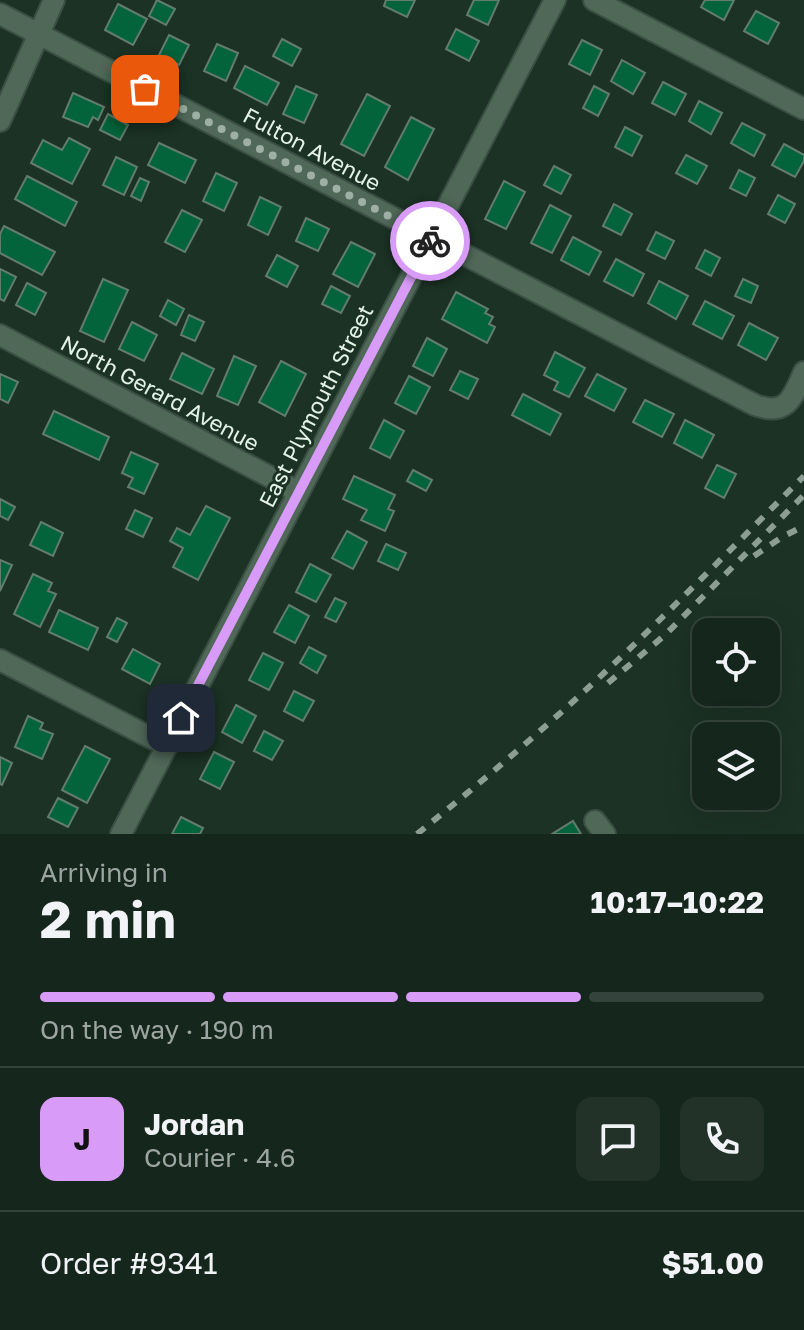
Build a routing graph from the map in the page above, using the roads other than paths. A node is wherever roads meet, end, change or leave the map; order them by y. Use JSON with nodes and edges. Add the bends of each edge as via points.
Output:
{"nodes":[{"id":1,"x":54,"y":0,"type":"edge"},
{"id":2,"x":555,"y":0,"type":"edge"},
{"id":3,"x":594,"y":0,"type":"edge"},
{"id":4,"x":0,"y":14,"type":"edge"},
{"id":5,"x":39,"y":34,"type":"junction"},
{"id":6,"x":804,"y":109,"type":"edge"},
{"id":7,"x":0,"y":121,"type":"edge"},
{"id":8,"x":431,"y":238,"type":"junction"},
{"id":9,"x":0,"y":335,"type":"edge"},
{"id":10,"x":804,"y":372,"type":"edge"},
{"id":11,"x":299,"y":492,"type":"junction"},
{"id":12,"x":0,"y":660,"type":"edge"},
{"id":13,"x":167,"y":746,"type":"junction"},
{"id":14,"x":121,"y":834,"type":"edge"}],
"edges":[{"from":1,"to":5,"type":"street"},
{"from":2,"to":8,"type":"street","name":"East Plymouth Street"},
{"from":3,"to":6,"type":"street"},
{"from":4,"to":5,"type":"street","name":"Fulton Avenue"},
{"from":5,"to":7,"type":"street"},
{"from":5,"to":8,"type":"street","name":"Fulton Avenue"},
{"from":8,"to":10,"type":"street","name":"Fulton Avenue","via":[[764,409],[785,405]]},
{"from":8,"to":11,"type":"street","name":"East Plymouth Street"},
{"from":9,"to":11,"type":"street","name":"North Gerard Avenue"},
{"from":11,"to":13,"type":"street","name":"East Plymouth Street"},
{"from":12,"to":13,"type":"street"},
{"from":13,"to":14,"type":"street","name":"East Plymouth Street"}]}
